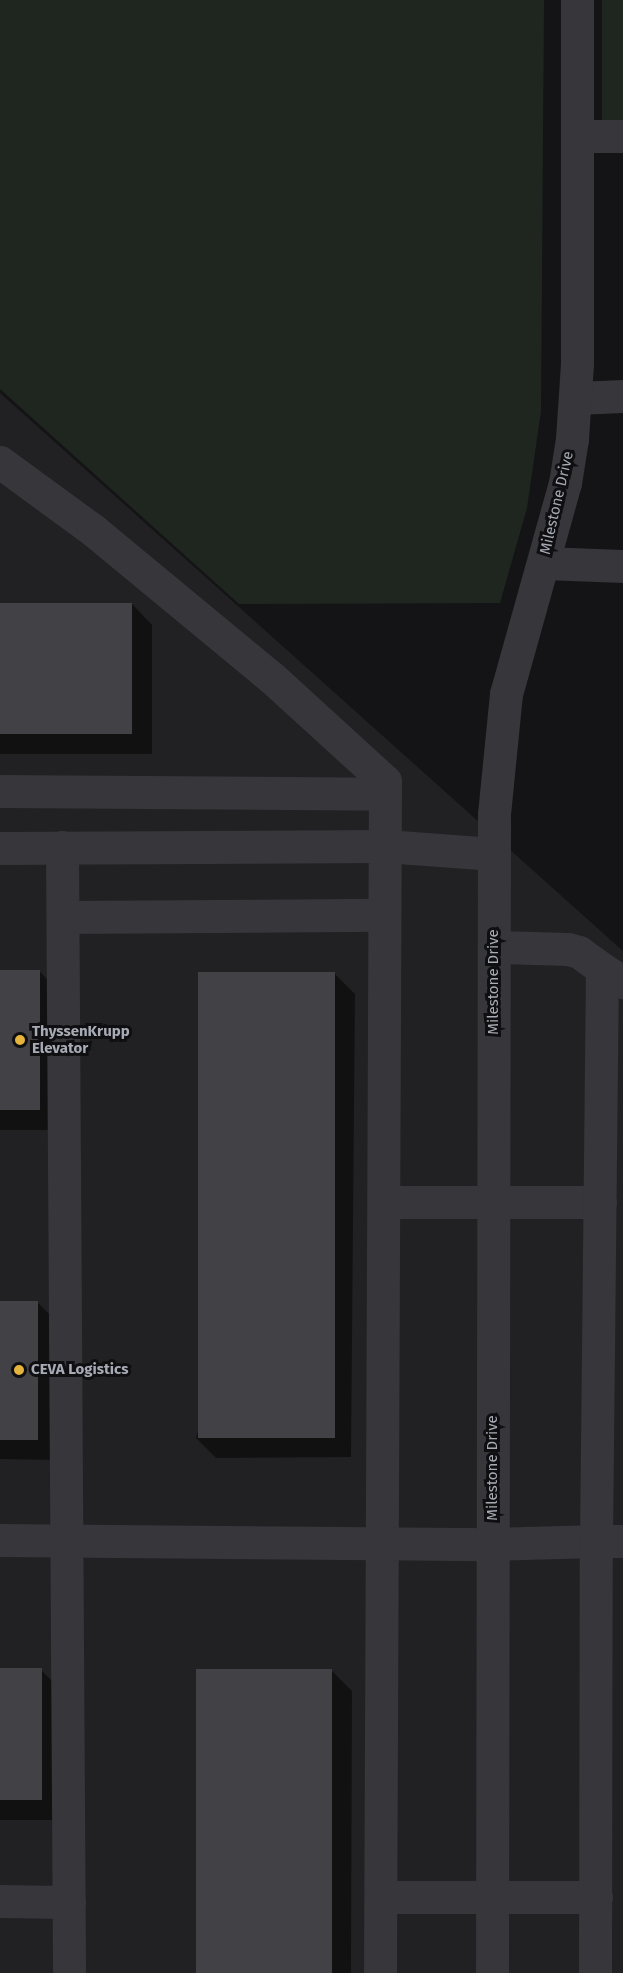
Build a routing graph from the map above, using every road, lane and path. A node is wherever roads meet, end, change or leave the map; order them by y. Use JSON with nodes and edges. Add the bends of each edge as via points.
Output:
{"nodes":[{"id":1,"x":577,"y":0,"type":"edge"},
{"id":2,"x":577,"y":136,"type":"junction"},
{"id":3,"x":623,"y":136,"type":"edge"},
{"id":4,"x":623,"y":396,"type":"edge"},
{"id":5,"x":576,"y":398,"type":"junction"},
{"id":6,"x":0,"y":462,"type":"edge"},
{"id":7,"x":543,"y":563,"type":"junction"},
{"id":8,"x":623,"y":566,"type":"edge"},
{"id":9,"x":0,"y":791,"type":"edge"},
{"id":10,"x":385,"y":794,"type":"junction"},
{"id":11,"x":385,"y":846,"type":"junction"},
{"id":12,"x":0,"y":848,"type":"edge"},
{"id":13,"x":62,"y":848,"type":"junction"},
{"id":14,"x":494,"y":855,"type":"junction"},
{"id":15,"x":384,"y":915,"type":"junction"},
{"id":16,"x":63,"y":917,"type":"junction"},
{"id":17,"x":494,"y":947,"type":"junction"},
{"id":18,"x":613,"y":975,"type":"edge"},
{"id":19,"x":384,"y":1202,"type":"junction"},
{"id":20,"x":493,"y":1202,"type":"junction"},
{"id":21,"x":600,"y":1202,"type":"junction"},
{"id":22,"x":0,"y":1539,"type":"edge"},
{"id":23,"x":68,"y":1540,"type":"junction"},
{"id":24,"x":610,"y":1541,"type":"edge"},
{"id":25,"x":383,"y":1543,"type":"junction"},
{"id":26,"x":493,"y":1544,"type":"junction"},
{"id":27,"x":610,"y":1617,"type":"edge"},
{"id":28,"x":381,"y":1897,"type":"junction"},
{"id":29,"x":596,"y":1897,"type":"junction"},
{"id":30,"x":492,"y":1898,"type":"junction"},
{"id":31,"x":0,"y":1901,"type":"edge"},
{"id":32,"x":69,"y":1902,"type":"junction"},
{"id":33,"x":69,"y":1973,"type":"edge"},
{"id":34,"x":381,"y":1973,"type":"edge"},
{"id":35,"x":492,"y":1973,"type":"edge"},
{"id":36,"x":596,"y":1973,"type":"edge"}],
"edges":[{"from":1,"to":2,"type":"street","name":"Milestone Drive"},
{"from":2,"to":3,"type":"street"},
{"from":2,"to":5,"type":"street","name":"Milestone Drive"},
{"from":4,"to":5,"type":"street"},
{"from":5,"to":7,"type":"street","name":"Milestone Drive","via":[[565,483]]},
{"from":6,"to":10,"type":"street","via":[[93,530],[271,677],[385,781]]},
{"from":7,"to":8,"type":"street"},
{"from":7,"to":14,"type":"street","name":"Milestone Drive","via":[[506,694],[497,764]]},
{"from":9,"to":10,"type":"street"},
{"from":10,"to":11,"type":"street"},
{"from":11,"to":13,"type":"street"},
{"from":11,"to":14,"type":"street"},
{"from":11,"to":15,"type":"street"},
{"from":12,"to":13,"type":"street"},
{"from":13,"to":16,"type":"street"},
{"from":14,"to":17,"type":"street","name":"Milestone Drive"},
{"from":15,"to":16,"type":"street"},
{"from":15,"to":19,"type":"street"},
{"from":16,"to":23,"type":"street"},
{"from":17,"to":18,"type":"street","via":[[568,949]]},
{"from":17,"to":20,"type":"street","name":"Milestone Drive"},
{"from":18,"to":21,"type":"street"},
{"from":19,"to":20,"type":"street"},
{"from":19,"to":25,"type":"street"},
{"from":20,"to":21,"type":"street"},
{"from":20,"to":26,"type":"street","name":"Milestone Drive"},
{"from":21,"to":24,"type":"street"},
{"from":22,"to":23,"type":"street"},
{"from":23,"to":25,"type":"street"},
{"from":23,"to":32,"type":"street"},
{"from":24,"to":26,"type":"street"},
{"from":24,"to":27,"type":"street"},
{"from":25,"to":26,"type":"street"},
{"from":25,"to":28,"type":"street"},
{"from":26,"to":30,"type":"street","name":"Milestone Drive"},
{"from":27,"to":29,"type":"street"},
{"from":28,"to":30,"type":"street"},
{"from":28,"to":34,"type":"street"},
{"from":29,"to":30,"type":"street"},
{"from":29,"to":36,"type":"street"},
{"from":30,"to":35,"type":"street","name":"Milestone Drive"},
{"from":31,"to":32,"type":"street"},
{"from":32,"to":33,"type":"street"}]}
